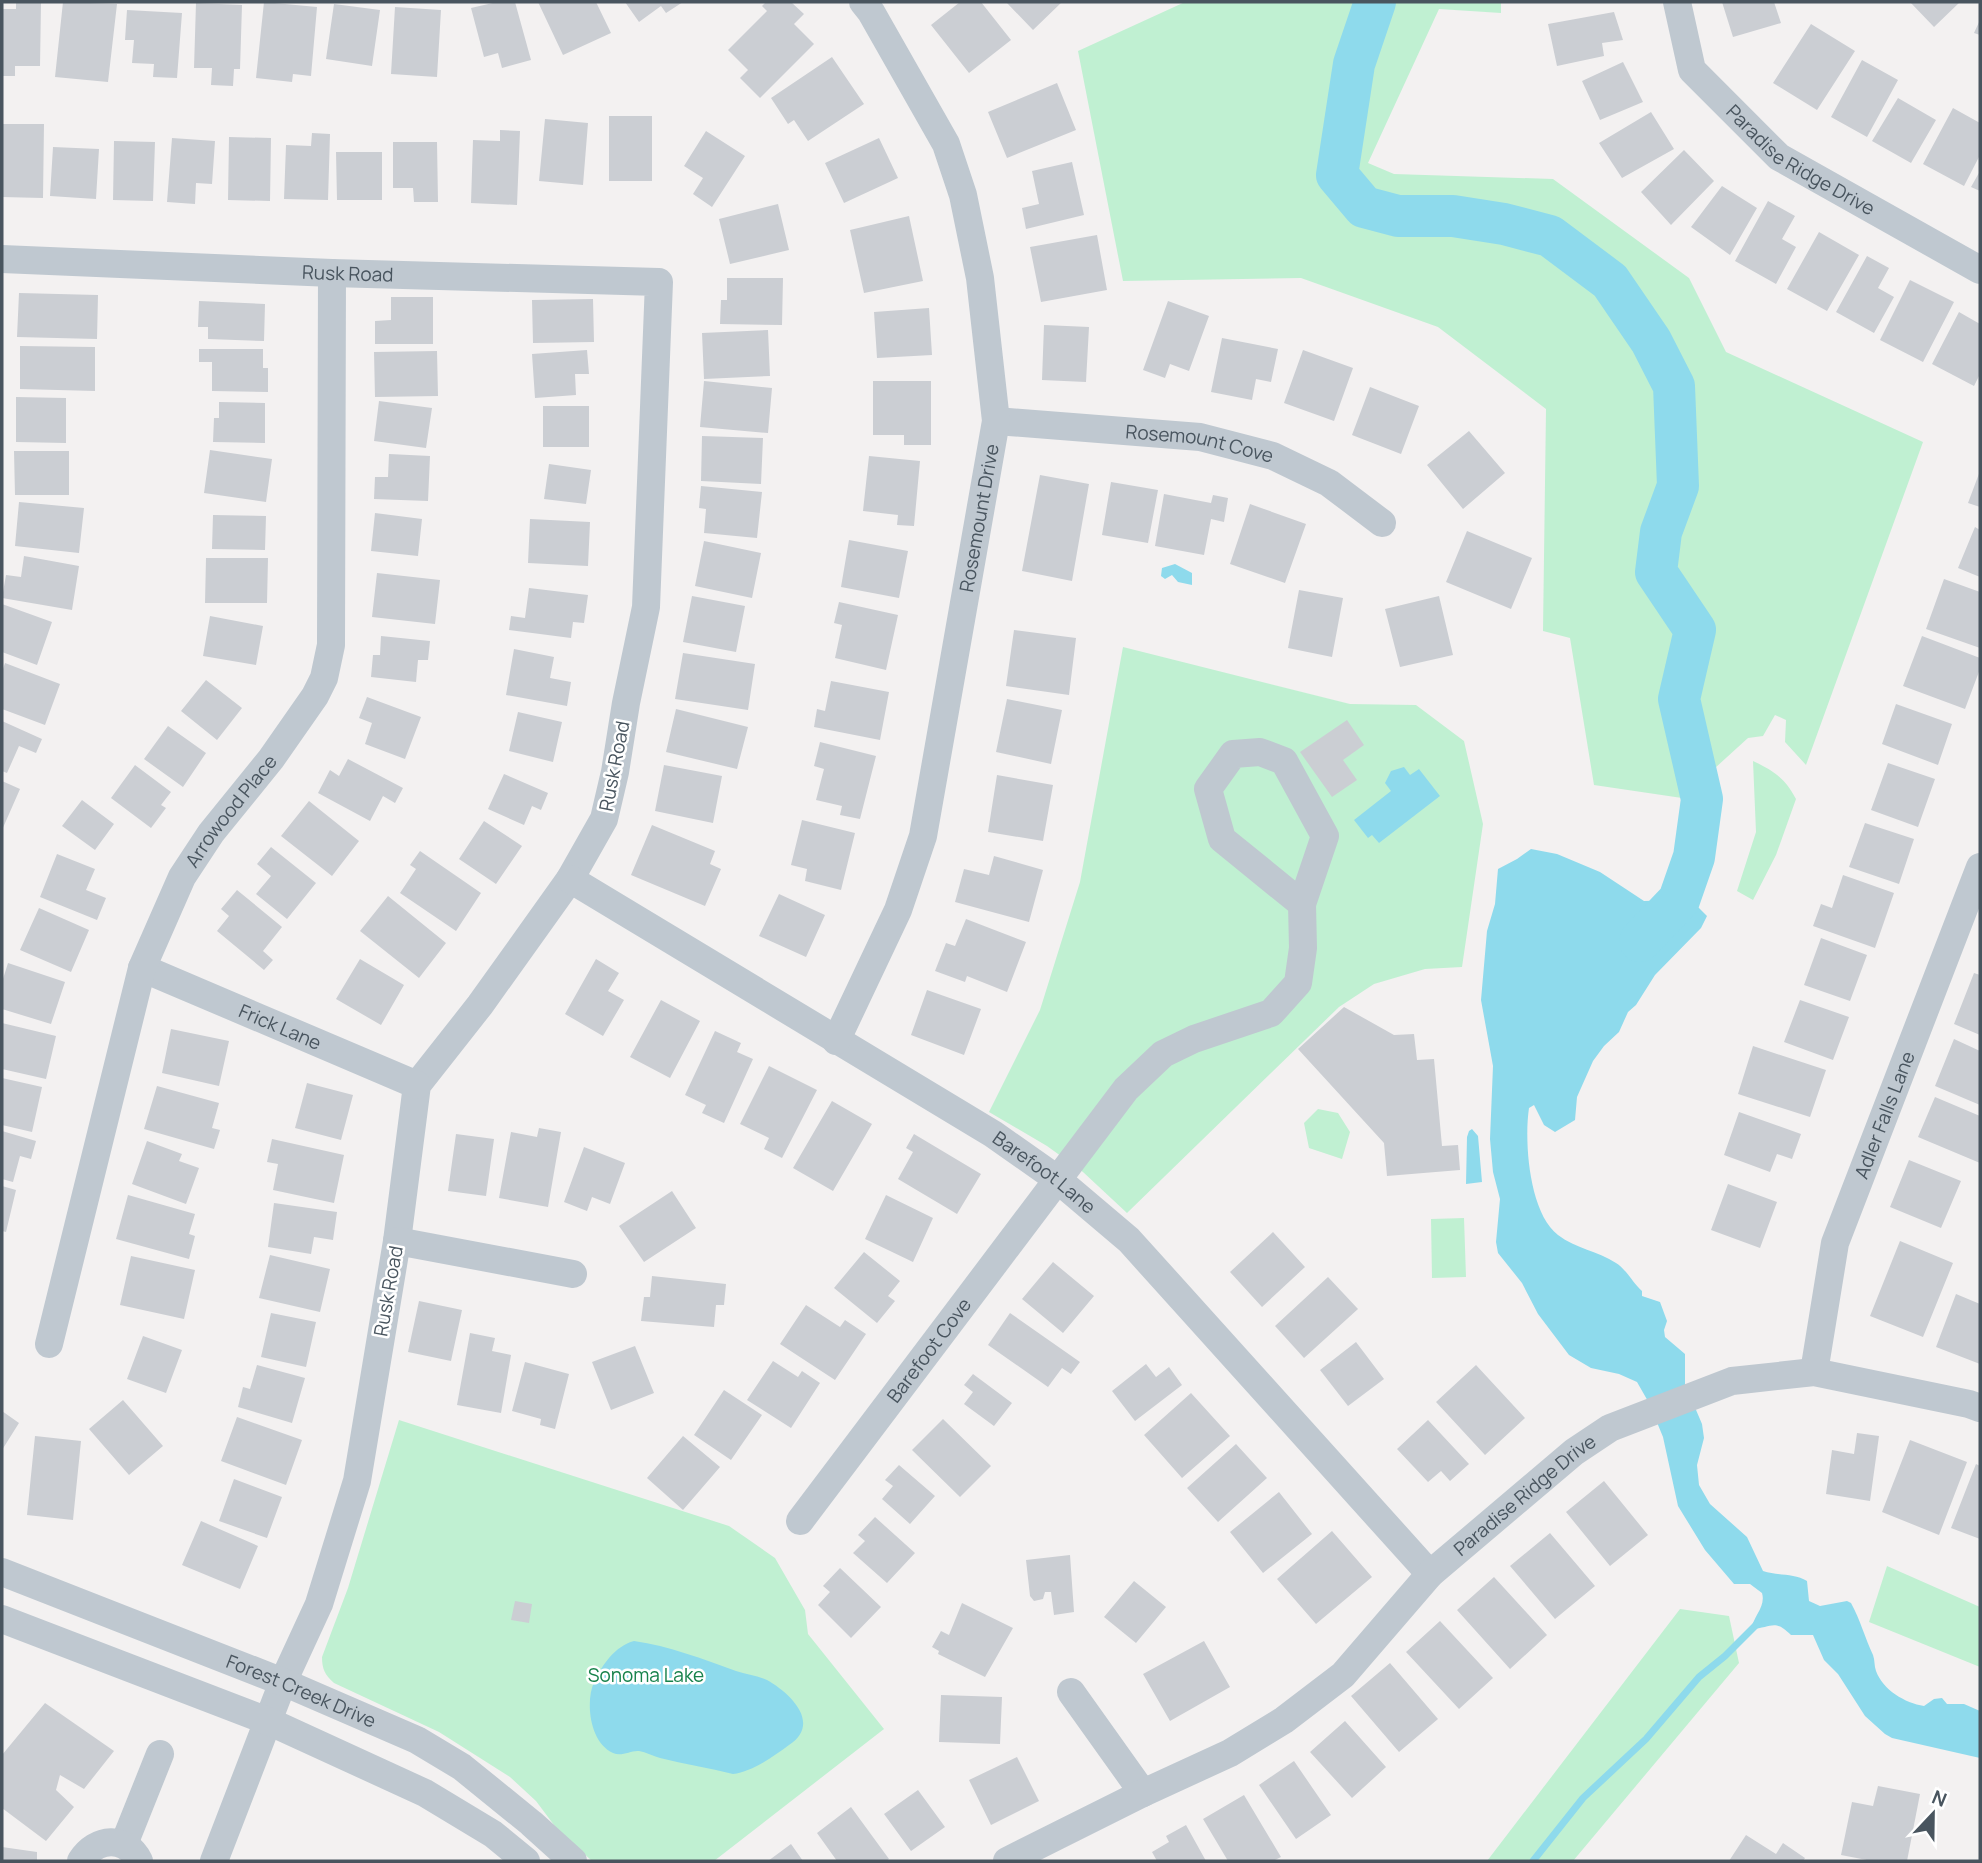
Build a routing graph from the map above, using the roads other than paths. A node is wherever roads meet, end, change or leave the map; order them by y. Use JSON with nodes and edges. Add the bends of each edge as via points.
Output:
{"nodes":[{"id":1,"x":1677,"y":2,"type":"edge"},
{"id":2,"x":873,"y":5,"type":"edge"},
{"id":3,"x":2,"y":259,"type":"edge"},
{"id":4,"x":1980,"y":270,"type":"edge"},
{"id":5,"x":332,"y":273,"type":"junction"},
{"id":6,"x":996,"y":421,"type":"junction"},
{"id":7,"x":1382,"y":523,"type":"dead end"},
{"id":8,"x":1980,"y":867,"type":"edge"},
{"id":9,"x":569,"y":879,"type":"junction"},
{"id":10,"x":1302,"y":904,"type":"junction"},
{"id":11,"x":142,"y":968,"type":"junction"},
{"id":12,"x":835,"y":1041,"type":"junction"},
{"id":13,"x":417,"y":1085,"type":"junction"},
{"id":14,"x":1057,"y":1179,"type":"junction"},
{"id":15,"x":397,"y":1241,"type":"junction"},
{"id":16,"x":573,"y":1274,"type":"dead end"},
{"id":17,"x":50,"y":1344,"type":"dead end"},
{"id":18,"x":1814,"y":1372,"type":"junction"},
{"id":19,"x":1980,"y":1408,"type":"edge"},
{"id":20,"x":800,"y":1521,"type":"dead end"},
{"id":21,"x":2,"y":1572,"type":"edge"},
{"id":22,"x":1430,"y":1574,"type":"junction"},
{"id":23,"x":2,"y":1619,"type":"edge"},
{"id":24,"x":283,"y":1682,"type":"junction"},
{"id":25,"x":1071,"y":1692,"type":"dead end"},
{"id":26,"x":268,"y":1721,"type":"junction"},
{"id":27,"x":160,"y":1754,"type":"dead end"},
{"id":28,"x":1143,"y":1793,"type":"junction"},
{"id":29,"x":132,"y":1853,"type":"edge"},
{"id":30,"x":81,"y":1861,"type":"edge"},
{"id":31,"x":214,"y":1861,"type":"edge"},
{"id":32,"x":526,"y":1861,"type":"edge"},
{"id":33,"x":573,"y":1861,"type":"edge"},
{"id":34,"x":1007,"y":1861,"type":"edge"}],
"edges":[{"from":1,"to":4,"type":"street","name":"Paradise Ridge Drive","via":[[1692,70],[1779,157]]},
{"from":2,"to":6,"type":"street","name":"Rosemount Drive","via":[[946,144],[963,195],[980,278]]},
{"from":3,"to":5,"type":"street","name":"Rusk Road"},
{"from":5,"to":9,"type":"street","name":"Rusk Road","via":[[659,282],[646,607],[604,819]]},
{"from":5,"to":11,"type":"street","name":"Arrowood Place","via":[[331,646],[324,677],[293,728],[182,877]]},
{"from":6,"to":7,"type":"street","name":"Rosemount Cove","via":[[1200,437],[1273,456],[1329,483]]},
{"from":6,"to":12,"type":"street","name":"Rosemount Drive","via":[[923,836],[898,910]]},
{"from":8,"to":18,"type":"street","name":"Adler Falls Lane","via":[[1835,1243]]},
{"from":9,"to":12,"type":"street","name":"Barefoot Lane"},
{"from":9,"to":13,"type":"street","name":"Rusk Road"},
{"from":10,"to":10,"type":"street","name":"Barefoot Cove","via":[[1325,836],[1284,761],[1260,752],[1233,754],[1208,789],[1222,839]]},
{"from":10,"to":14,"type":"street","name":"Barefoot Cove","via":[[1298,983],[1271,1013],[1163,1054],[1126,1089]]},
{"from":11,"to":13,"type":"street","name":"Frick Lane"},
{"from":11,"to":17,"type":"street","name":"Arrowood Place"},
{"from":12,"to":14,"type":"street","name":"Barefoot Lane","via":[[993,1134]]},
{"from":13,"to":15,"type":"street","name":"Rusk Road"},
{"from":14,"to":20,"type":"street","name":"Barefoot Cove"},
{"from":14,"to":22,"type":"street","name":"Barefoot Lane","via":[[1129,1240]]},
{"from":15,"to":16,"type":"street"},
{"from":15,"to":24,"type":"street","name":"Rusk Road","via":[[356,1481],[319,1604]]},
{"from":18,"to":19,"type":"street","name":"Paradise Ridge Drive"},
{"from":18,"to":22,"type":"street","name":"Paradise Ridge Drive","via":[[1732,1381],[1610,1428],[1574,1452]]},
{"from":21,"to":24,"type":"street","name":"Forest Creek Drive"},
{"from":22,"to":28,"type":"street","name":"Paradise Ridge Drive","via":[[1343,1675],[1284,1720],[1230,1753]]},
{"from":23,"to":26,"type":"street"},
{"from":24,"to":26,"type":"street","name":"Rusk Road"},
{"from":24,"to":33,"type":"street","name":"Forest Creek Drive","via":[[417,1740],[462,1767]]},
{"from":25,"to":28,"type":"street"},
{"from":26,"to":31,"type":"street","name":"Rusk Road"},
{"from":26,"to":32,"type":"street","via":[[425,1793],[493,1834]]},
{"from":27,"to":29,"type":"street"},
{"from":28,"to":34,"type":"street","name":"Paradise Ridge Drive"},
{"from":29,"to":30,"type":"street","via":[[114,1842],[94,1846]]}]}
